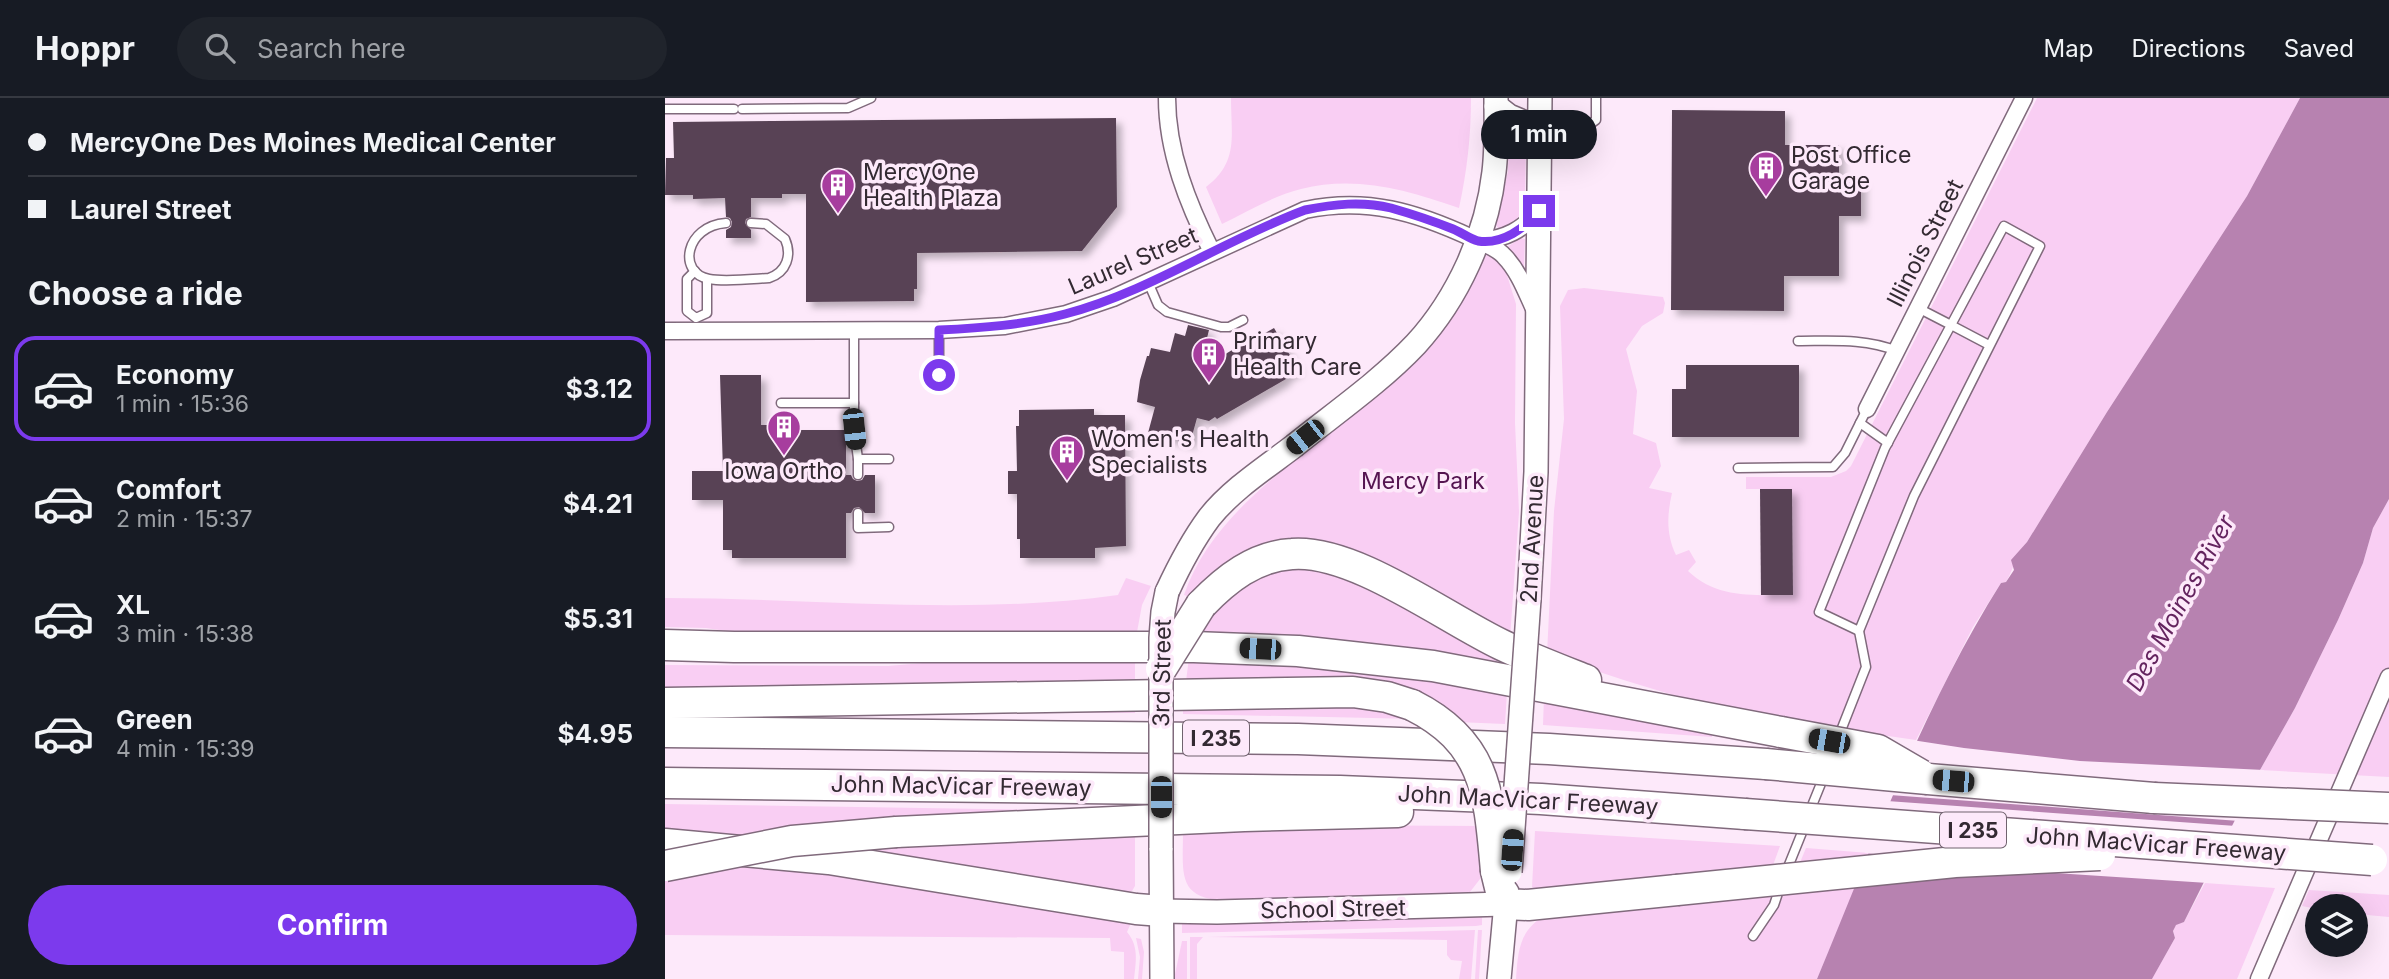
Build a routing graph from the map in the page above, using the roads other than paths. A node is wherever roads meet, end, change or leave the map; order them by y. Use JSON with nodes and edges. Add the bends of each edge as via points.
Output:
{"nodes":[{"id":1,"x":871,"y":98,"type":"edge"},
{"id":2,"x":1167,"y":98,"type":"edge"},
{"id":3,"x":1540,"y":98,"type":"edge"},
{"id":4,"x":1596,"y":98,"type":"edge"},
{"id":5,"x":2024,"y":98,"type":"edge"},
{"id":6,"x":1496,"y":102,"type":"edge"},
{"id":7,"x":665,"y":109,"type":"edge"},
{"id":8,"x":1540,"y":129,"type":"junction"},
{"id":9,"x":1539,"y":211,"type":"junction"},
{"id":10,"x":726,"y":223,"type":"dead end"},
{"id":11,"x":751,"y":223,"type":"dead end"},
{"id":12,"x":1478,"y":241,"type":"junction"},
{"id":13,"x":1212,"y":252,"type":"junction"},
{"id":14,"x":695,"y":271,"type":"junction"},
{"id":15,"x":707,"y":279,"type":"junction"},
{"id":16,"x":1148,"y":282,"type":"junction"},
{"id":17,"x":1918,"y":309,"type":"junction"},
{"id":18,"x":1538,"y":318,"type":"junction"},
{"id":19,"x":1243,"y":320,"type":"dead end"},
{"id":20,"x":697,"y":324,"type":"junction"},
{"id":21,"x":1951,"y":325,"type":"junction"},
{"id":22,"x":939,"y":330,"type":"junction"},
{"id":23,"x":665,"y":331,"type":"edge"},
{"id":24,"x":854,"y":331,"type":"junction"},
{"id":25,"x":1798,"y":341,"type":"dead end"},
{"id":26,"x":1989,"y":345,"type":"junction"},
{"id":27,"x":1897,"y":351,"type":"junction"},
{"id":28,"x":939,"y":375,"type":"dead end"},
{"id":29,"x":781,"y":403,"type":"dead end"},
{"id":30,"x":854,"y":403,"type":"junction"},
{"id":31,"x":1863,"y":416,"type":"junction"},
{"id":32,"x":1888,"y":443,"type":"junction"},
{"id":33,"x":857,"y":459,"type":"junction"},
{"id":34,"x":889,"y":459,"type":"dead end"},
{"id":35,"x":1738,"y":468,"type":"dead end"},
{"id":36,"x":857,"y":474,"type":"dead end"},
{"id":37,"x":858,"y":513,"type":"dead end"},
{"id":38,"x":889,"y":527,"type":"dead end"},
{"id":39,"x":1859,"y":632,"type":"junction"},
{"id":40,"x":665,"y":645,"type":"edge"},
{"id":41,"x":1161,"y":670,"type":"junction"},
{"id":42,"x":2389,"y":677,"type":"edge"},
{"id":43,"x":665,"y":703,"type":"edge"},
{"id":44,"x":1648,"y":705,"type":"junction"},
{"id":45,"x":665,"y":732,"type":"edge"},
{"id":46,"x":1927,"y":779,"type":"junction"},
{"id":47,"x":665,"y":783,"type":"edge"},
{"id":48,"x":1651,"y":807,"type":"junction"},
{"id":49,"x":2389,"y":808,"type":"edge"},
{"id":50,"x":665,"y":844,"type":"edge"},
{"id":51,"x":2201,"y":847,"type":"junction"},
{"id":52,"x":2383,"y":862,"type":"edge"},
{"id":53,"x":665,"y":866,"type":"edge"},
{"id":54,"x":1503,"y":872,"type":"junction"},
{"id":55,"x":1504,"y":904,"type":"junction"},
{"id":56,"x":1162,"y":911,"type":"junction"},
{"id":57,"x":1753,"y":936,"type":"dead end"},
{"id":58,"x":1162,"y":979,"type":"edge"},
{"id":59,"x":1499,"y":979,"type":"edge"},
{"id":60,"x":2259,"y":979,"type":"edge"}],
"edges":[{"from":1,"to":7,"type":"lane","via":[[848,108]]},
{"from":2,"to":13,"type":"street","via":[[1182,185]]},
{"from":3,"to":8,"type":"main road","name":"2nd Avenue"},
{"from":4,"to":8,"type":"lane","via":[[1596,120],[1585,130]]},
{"from":5,"to":17,"type":"street","name":"Illinois Street"},
{"from":6,"to":8,"type":"main road","via":[[1509,116]]},
{"from":6,"to":12,"type":"main road","via":[[1494,173]]},
{"from":8,"to":9,"type":"main road","name":"2nd Avenue"},
{"from":9,"to":12,"type":"street","via":[[1520,230]]},
{"from":9,"to":18,"type":"main road","name":"2nd Avenue"},
{"from":10,"to":14,"type":"lane","via":[[715,223],[691,242]]},
{"from":11,"to":15,"type":"lane","via":[[766,224],[785,239],[789,255],[783,270],[769,278]]},
{"from":12,"to":13,"type":"street","name":"Laurel Street","via":[[1389,208],[1331,204],[1282,219]]},
{"from":12,"to":18,"type":"street","name":"Laurel Street","via":[[1503,255]]},
{"from":12,"to":41,"type":"main road","name":"3rd Street","bridge":true,"via":[[1446,306],[1417,343],[1210,516],[1167,592]]},
{"from":13,"to":16,"type":"street","name":"Laurel Street"},
{"from":14,"to":15,"type":"lane"},
{"from":14,"to":20,"type":"lane","via":[[687,279],[687,311]]},
{"from":15,"to":20,"type":"lane","via":[[707,313]]},
{"from":16,"to":19,"type":"lane","via":[[1167,313],[1221,327]]},
{"from":16,"to":22,"type":"street","name":"Laurel Street","via":[[1066,314],[1005,326]]},
{"from":17,"to":21,"type":"lane"},
{"from":17,"to":27,"type":"street","name":"Illinois Street"},
{"from":18,"to":54,"type":"main road","name":"2nd Avenue","bridge":true,"via":[[1529,599]]},
{"from":20,"to":23,"type":"street","name":"Laurel Street"},
{"from":20,"to":24,"type":"street","name":"Laurel Street"},
{"from":21,"to":26,"type":"lane"},
{"from":21,"to":26,"type":"lane","via":[[2004,226],[2040,246]]},
{"from":21,"to":32,"type":"lane"},
{"from":22,"to":24,"type":"street","name":"Laurel Street"},
{"from":22,"to":28,"type":"lane"},
{"from":24,"to":30,"type":"lane"},
{"from":25,"to":27,"type":"lane","via":[[1862,341]]},
{"from":26,"to":39,"type":"lane","via":[[1914,496]]},
{"from":27,"to":31,"type":"street","name":"Illinois Street"},
{"from":29,"to":30,"type":"lane"},
{"from":30,"to":33,"type":"lane"},
{"from":31,"to":32,"type":"lane"},
{"from":31,"to":35,"type":"lane","via":[[1833,467]]},
{"from":32,"to":39,"type":"lane","via":[[1819,612]]},
{"from":33,"to":34,"type":"lane"},
{"from":33,"to":36,"type":"lane"},
{"from":37,"to":38,"type":"lane","via":[[858,528]]},
{"from":39,"to":57,"type":"lane","via":[[1866,667],[1774,905]]},
{"from":40,"to":44,"type":"highway","via":[[1298,651],[1433,666]]},
{"from":41,"to":44,"type":"highway","bridge":true,"via":[[1201,605],[1235,573],[1292,554],[1330,557],[1501,645]]},
{"from":41,"to":56,"type":"main road","name":"3rd Street","bridge":true},
{"from":42,"to":60,"type":"street"},
{"from":43,"to":54,"type":"highway","bridge":true,"via":[[1353,692],[1387,696],[1426,712],[1453,732],[1476,763],[1485,783]]},
{"from":44,"to":46,"type":"highway","bridge":true,"via":[[1878,750]]},
{"from":45,"to":46,"type":"highway","name":"John MacVicar Freeway","number":"I 235","bridge":true,"via":[[1311,739],[1549,749]]},
{"from":46,"to":49,"type":"highway","name":"John MacVicar Freeway","number":"I 235","bridge":true,"via":[[2154,797]]},
{"from":47,"to":48,"type":"highway","name":"John MacVicar Freeway","number":"I 235","via":[[1340,791]]},
{"from":48,"to":51,"type":"highway","name":"John MacVicar Freeway","number":"I 235","bridge":true},
{"from":48,"to":53,"type":"highway","bridge":true,"via":[[1244,816],[896,832],[792,841]]},
{"from":50,"to":56,"type":"highway","via":[[829,859]]},
{"from":51,"to":52,"type":"highway","name":"John MacVicar Freeway","number":"I 235","bridge":true},
{"from":51,"to":55,"type":"highway","bridge":true,"via":[[1942,863]]},
{"from":54,"to":55,"type":"highway"},
{"from":55,"to":56,"type":"main road","name":"School Street"},
{"from":55,"to":59,"type":"main road"},
{"from":56,"to":58,"type":"main road","name":"3rd Street"}]}
